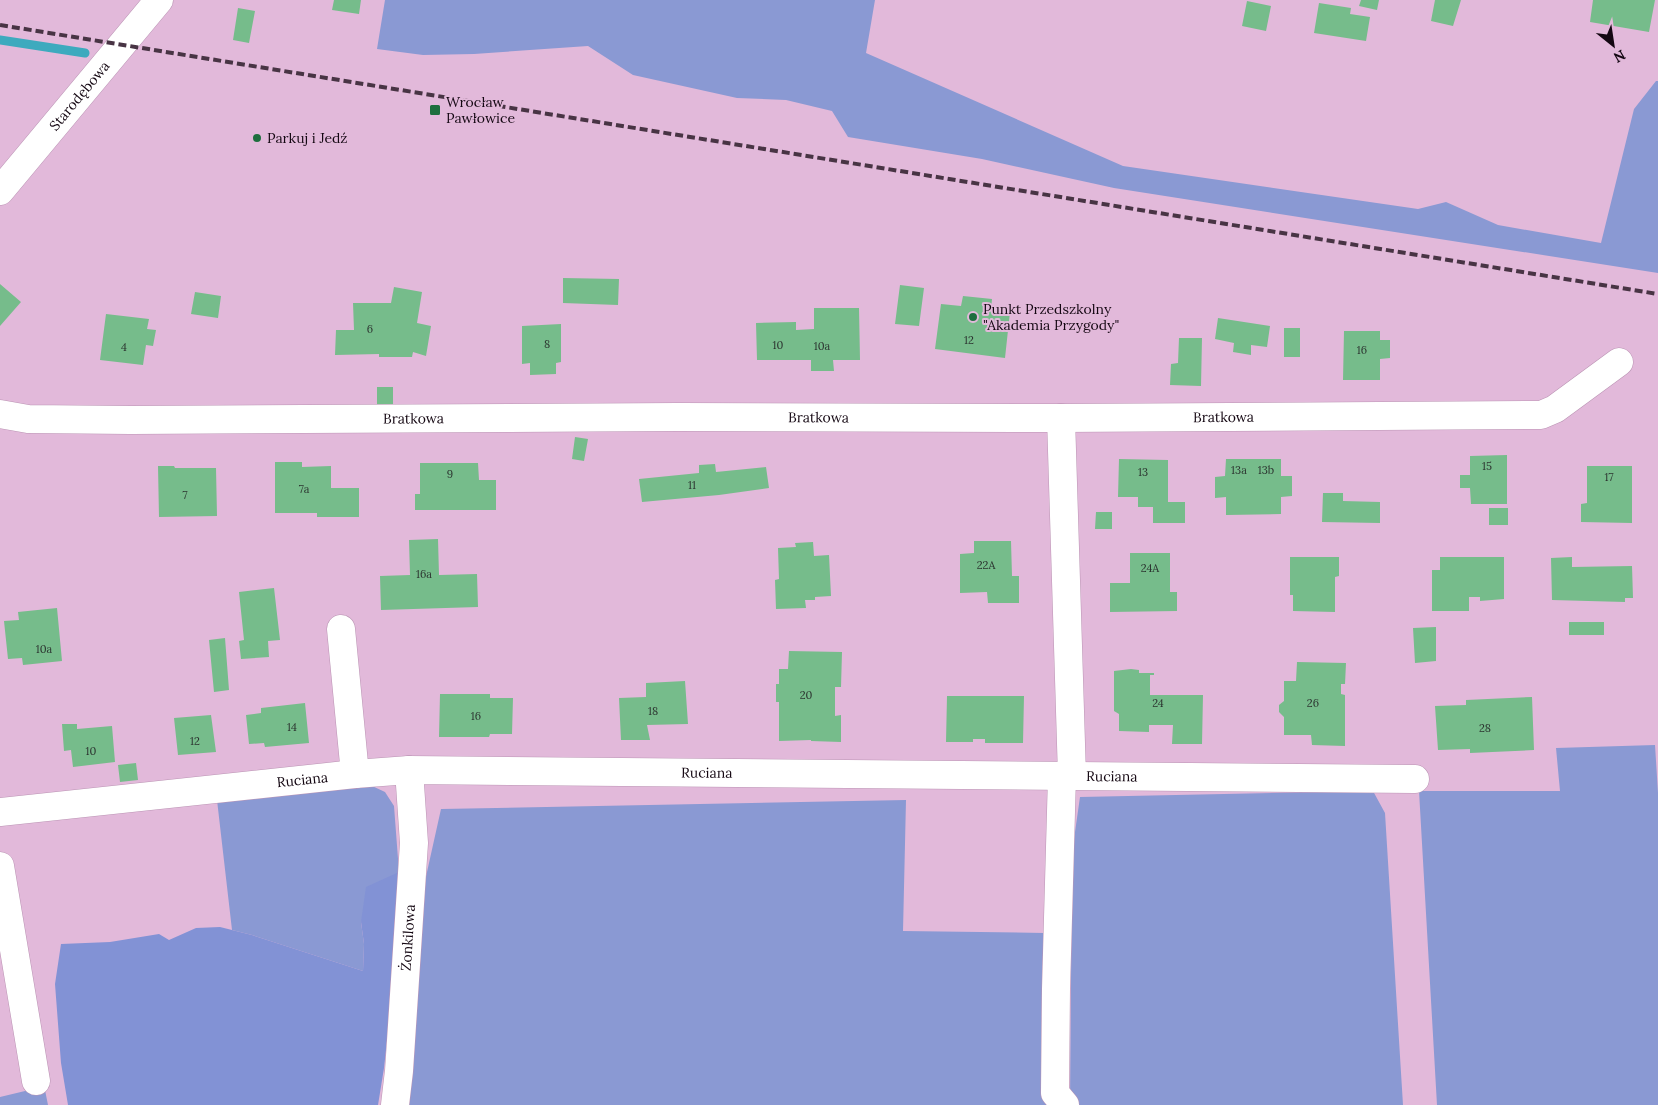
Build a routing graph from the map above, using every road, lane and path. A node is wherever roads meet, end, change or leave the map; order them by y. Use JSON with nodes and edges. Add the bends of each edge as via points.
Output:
{"nodes":[{"id":1,"x":159,"y":0,"type":"edge"},
{"id":2,"x":0,"y":191,"type":"edge"},
{"id":3,"x":1620,"y":362,"type":"dead end"},
{"id":4,"x":0,"y":414,"type":"edge"},
{"id":5,"x":1061,"y":418,"type":"junction"},
{"id":6,"x":341,"y":629,"type":"dead end"},
{"id":7,"x":409,"y":770,"type":"junction"},
{"id":8,"x":355,"y":774,"type":"junction"},
{"id":9,"x":1067,"y":776,"type":"junction"},
{"id":10,"x":1415,"y":779,"type":"dead end"},
{"id":11,"x":0,"y":812,"type":"edge"},
{"id":12,"x":0,"y":866,"type":"edge"},
{"id":13,"x":36,"y":1081,"type":"dead end"},
{"id":14,"x":395,"y":1105,"type":"edge"},
{"id":15,"x":1065,"y":1105,"type":"edge"}],
"edges":[{"from":1,"to":2,"type":"street","name":"Starodębowa"},
{"from":3,"to":5,"type":"street","name":"Bratkowa","via":[[1555,409],[1541,415]]},
{"from":4,"to":5,"type":"street","name":"Bratkowa","via":[[28,419],[121,420]]},
{"from":5,"to":9,"type":"street"},
{"from":6,"to":8,"type":"street"},
{"from":7,"to":8,"type":"street","name":"Ruciana"},
{"from":7,"to":9,"type":"street","name":"Ruciana"},
{"from":7,"to":14,"type":"street","name":"Żonkilowa","via":[[414,843]]},
{"from":8,"to":11,"type":"street","name":"Ruciana"},
{"from":9,"to":10,"type":"street","name":"Ruciana"},
{"from":9,"to":15,"type":"street","via":[[1056,989],[1055,1093]]},
{"from":12,"to":13,"type":"street"}]}
